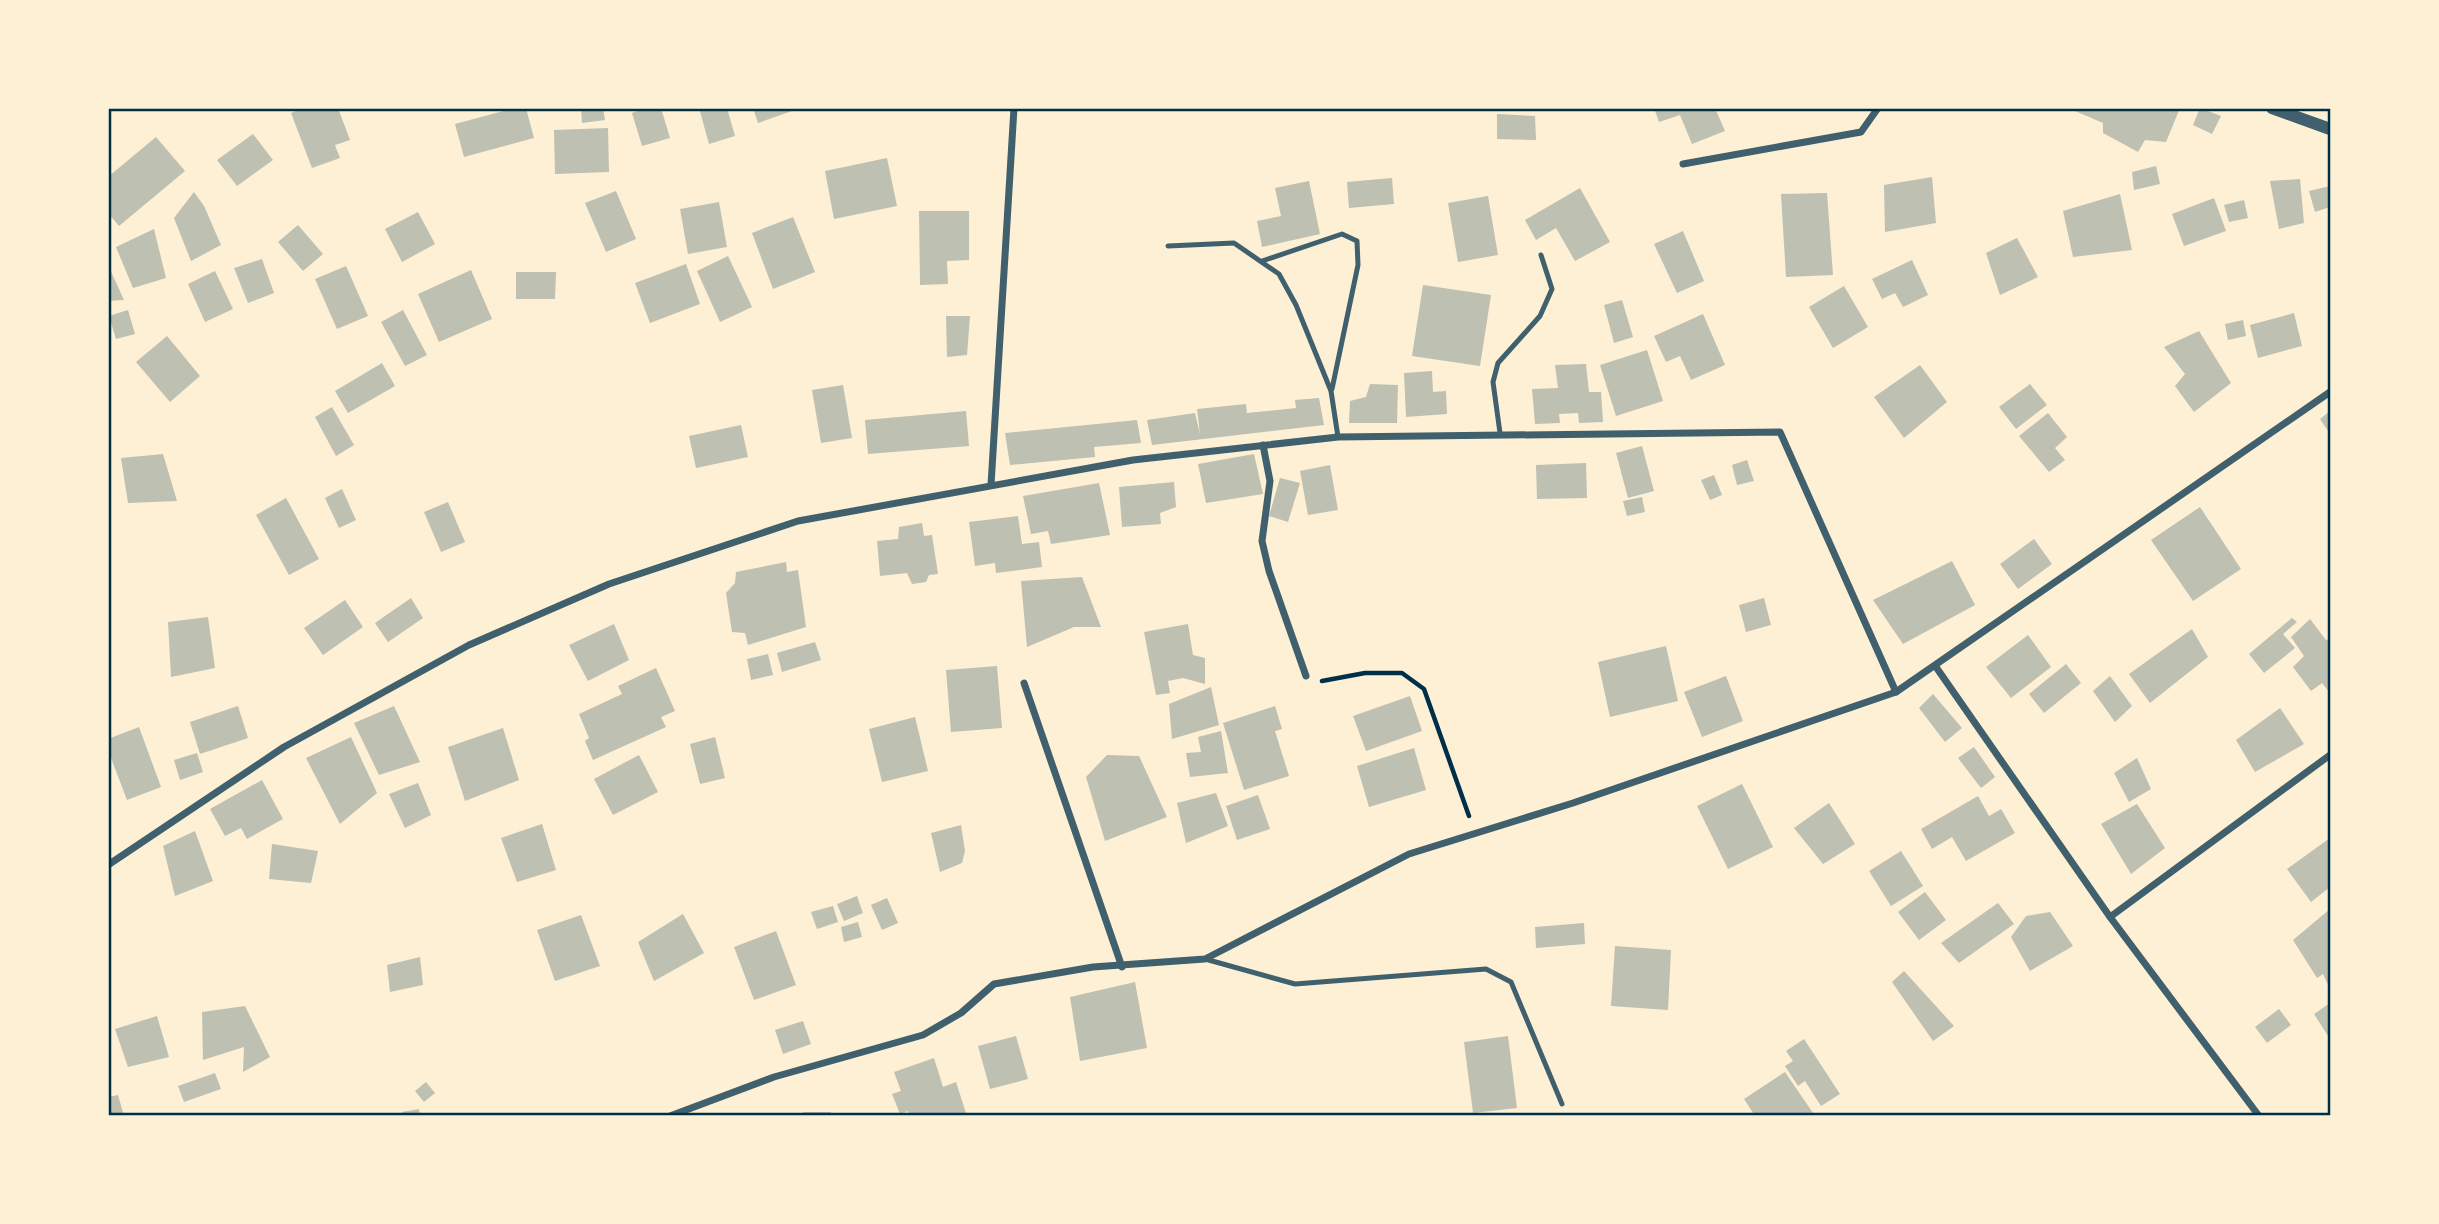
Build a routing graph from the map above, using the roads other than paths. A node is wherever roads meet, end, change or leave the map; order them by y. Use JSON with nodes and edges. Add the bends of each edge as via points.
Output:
{"nodes":[{"id":1,"x":1014,"y":108,"type":"edge"},
{"id":2,"x":1878,"y":108,"type":"edge"},
{"id":3,"x":2272,"y":108,"type":"edge"},
{"id":4,"x":2330,"y":129,"type":"edge"},
{"id":5,"x":1683,"y":164,"type":"dead end"},
{"id":6,"x":1168,"y":246,"type":"dead end"},
{"id":7,"x":1541,"y":255,"type":"dead end"},
{"id":8,"x":1262,"y":261,"type":"junction"},
{"id":9,"x":1332,"y":391,"type":"junction"},
{"id":10,"x":2330,"y":392,"type":"edge"},
{"id":11,"x":1500,"y":433,"type":"junction"},
{"id":12,"x":1338,"y":437,"type":"junction"},
{"id":13,"x":1263,"y":445,"type":"junction"},
{"id":14,"x":991,"y":485,"type":"junction"},
{"id":15,"x":1936,"y":667,"type":"junction"},
{"id":16,"x":1306,"y":676,"type":"road end"},
{"id":17,"x":1024,"y":683,"type":"dead end"},
{"id":18,"x":1896,"y":692,"type":"junction"},
{"id":19,"x":2330,"y":755,"type":"edge"},
{"id":20,"x":108,"y":865,"type":"edge"},
{"id":21,"x":2110,"y":916,"type":"junction"},
{"id":22,"x":1205,"y":959,"type":"junction"},
{"id":23,"x":1122,"y":967,"type":"junction"},
{"id":24,"x":1562,"y":1104,"type":"dead end"},
{"id":25,"x":670,"y":1115,"type":"edge"},
{"id":26,"x":2259,"y":1115,"type":"edge"}],
"edges":[{"from":1,"to":14,"type":"street"},
{"from":2,"to":5,"type":"street","via":[[1861,132]]},
{"from":3,"to":4,"type":"street"},
{"from":6,"to":8,"type":"lane","via":[[1234,243]]},
{"from":7,"to":11,"type":"lane","via":[[1552,289],[1540,316],[1498,363],[1493,382]]},
{"from":8,"to":9,"type":"lane","via":[[1279,274],[1296,305]]},
{"from":8,"to":9,"type":"lane","via":[[1342,234],[1357,241],[1358,265]]},
{"from":9,"to":12,"type":"lane"},
{"from":10,"to":15,"type":"street"},
{"from":11,"to":12,"type":"street"},
{"from":11,"to":18,"type":"street","via":[[1780,432]]},
{"from":12,"to":13,"type":"street"},
{"from":13,"to":14,"type":"street","via":[[1133,460]]},
{"from":13,"to":16,"type":"street","via":[[1270,481],[1262,541]]},
{"from":14,"to":20,"type":"street","via":[[797,521],[609,584],[469,645],[284,747]]},
{"from":15,"to":18,"type":"street"},
{"from":15,"to":21,"type":"street"},
{"from":17,"to":23,"type":"street"},
{"from":18,"to":22,"type":"street","via":[[1409,855]]},
{"from":19,"to":21,"type":"street"},
{"from":21,"to":26,"type":"street"},
{"from":22,"to":23,"type":"street"},
{"from":22,"to":24,"type":"lane","via":[[1294,985],[1486,969],[1511,982]]},
{"from":23,"to":25,"type":"street","via":[[1093,967],[994,984],[961,1013],[923,1035],[774,1077]]}]}
